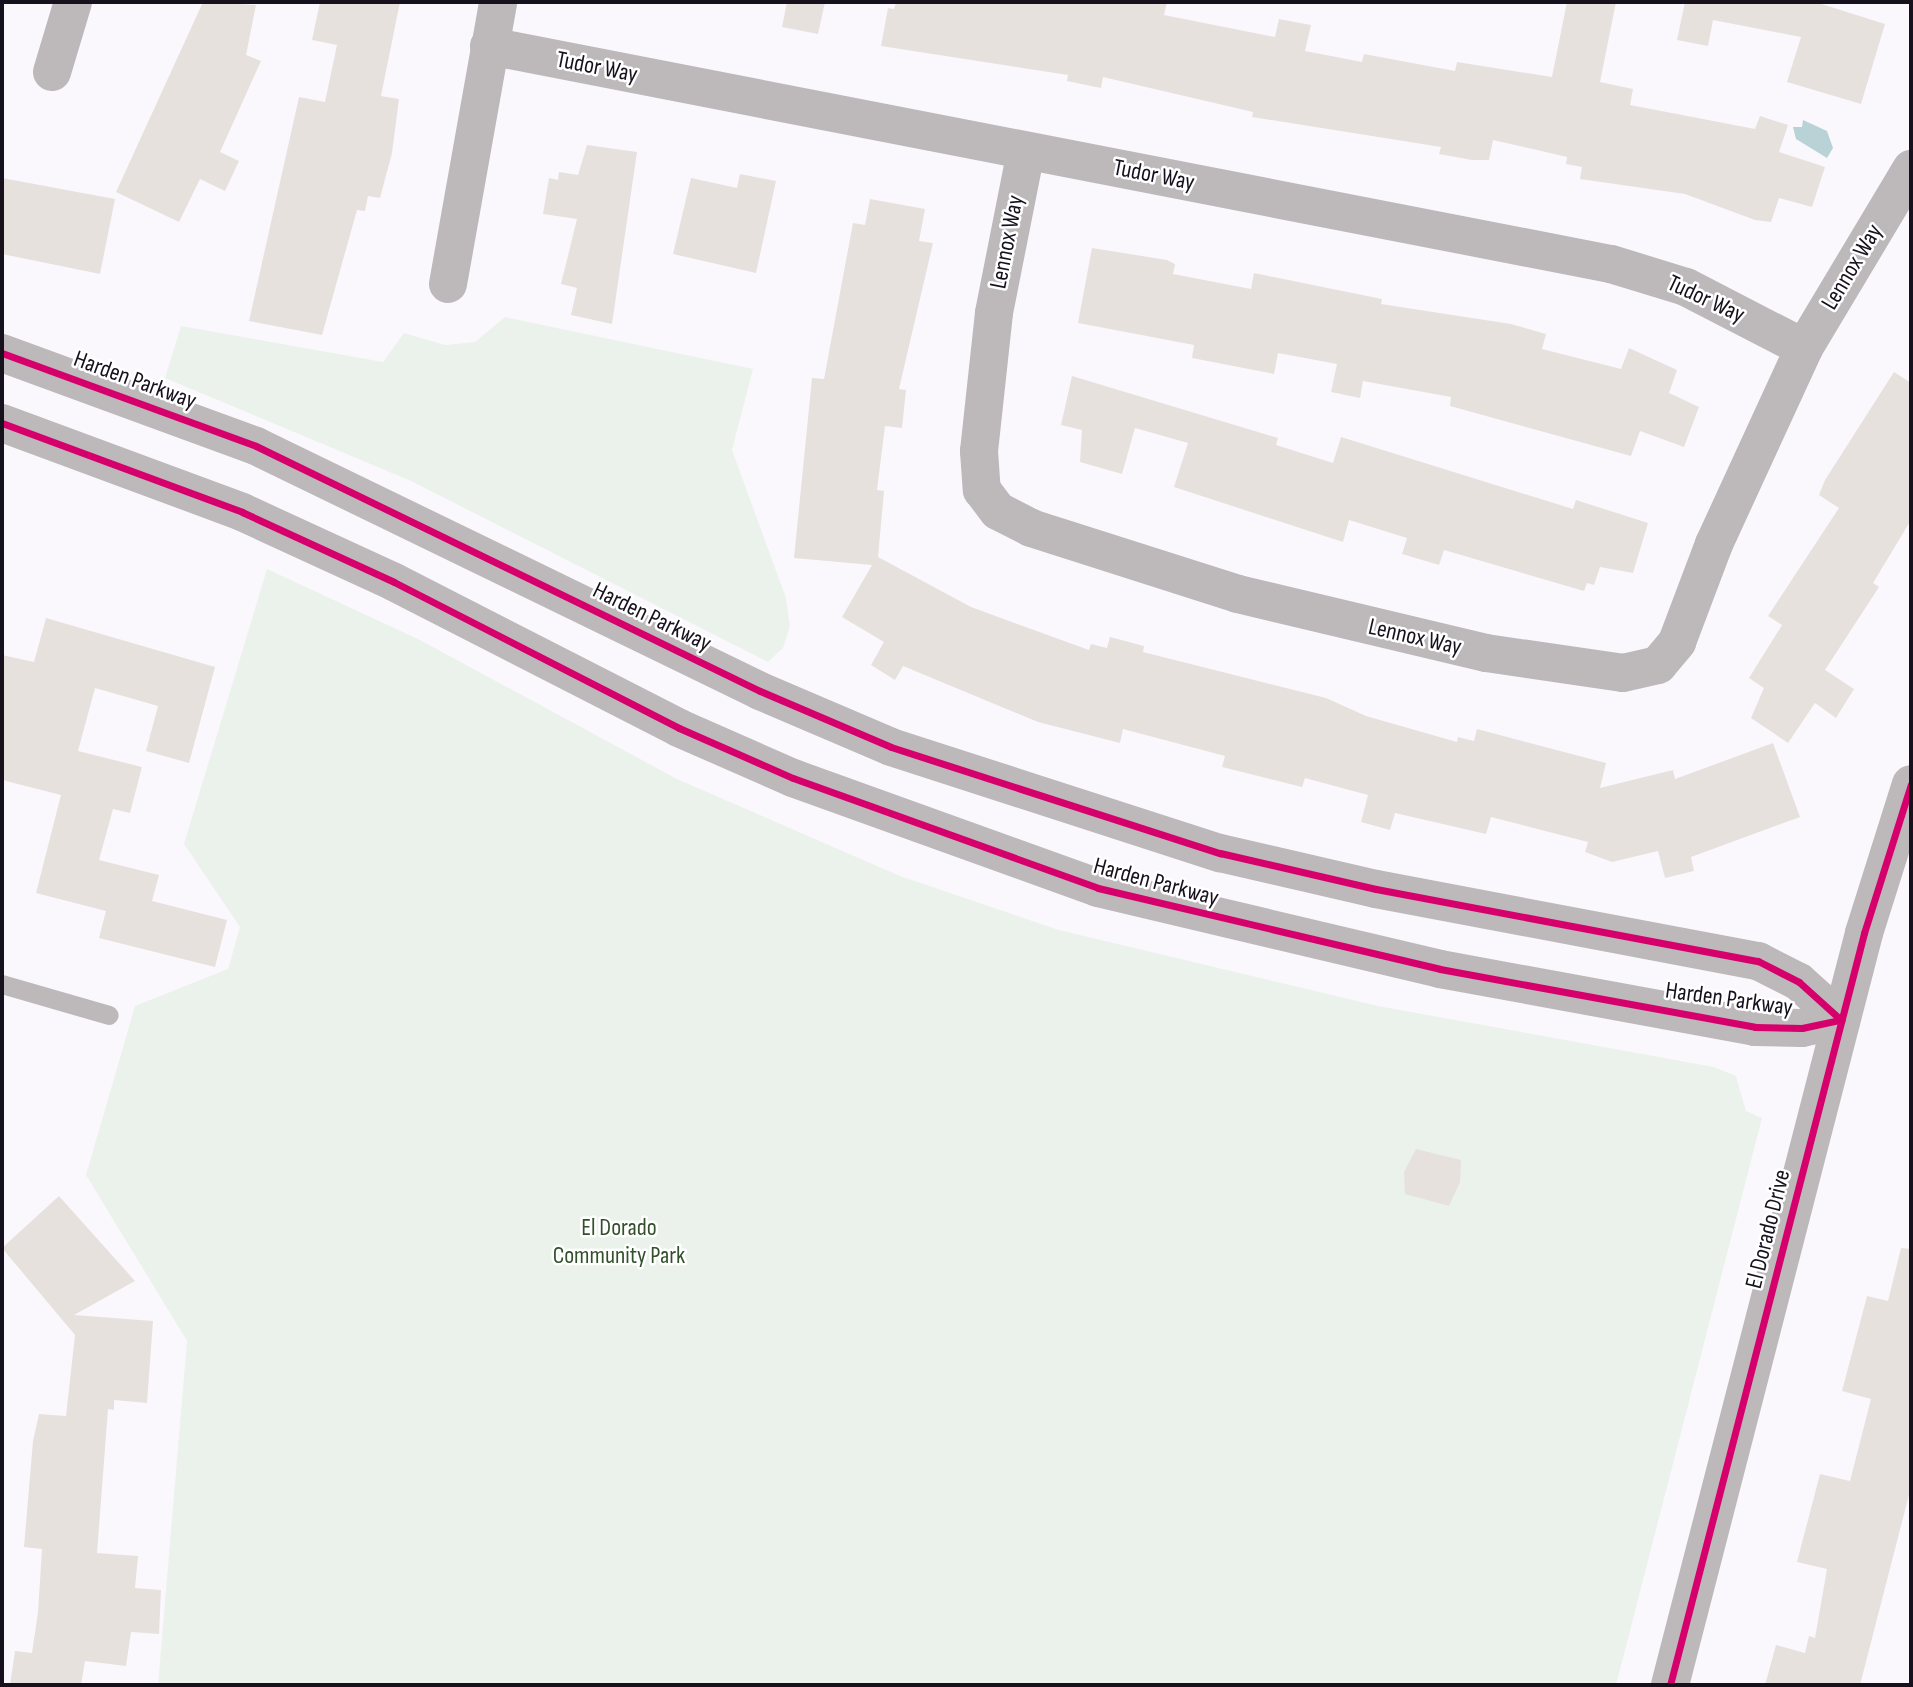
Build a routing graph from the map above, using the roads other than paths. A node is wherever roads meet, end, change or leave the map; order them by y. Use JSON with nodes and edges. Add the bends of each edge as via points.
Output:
{"nodes":[{"id":1,"x":73,"y":2,"type":"edge"},
{"id":2,"x":498,"y":2,"type":"edge"},
{"id":3,"x":489,"y":46,"type":"junction"},
{"id":4,"x":52,"y":72,"type":"dead end"},
{"id":5,"x":1026,"y":151,"type":"junction"},
{"id":6,"x":1911,"y":169,"type":"edge"},
{"id":7,"x":448,"y":284,"type":"dead end"},
{"id":8,"x":1804,"y":348,"type":"junction"},
{"id":9,"x":2,"y":353,"type":"edge"},
{"id":10,"x":2,"y":423,"type":"edge"},
{"id":11,"x":1911,"y":784,"type":"edge"},
{"id":12,"x":2,"y":984,"type":"edge"},
{"id":13,"x":109,"y":1015,"type":"dead end"},
{"id":14,"x":1841,"y":1020,"type":"junction"},
{"id":15,"x":1670,"y":1685,"type":"edge"}],
"edges":[{"from":1,"to":4,"type":"street"},
{"from":2,"to":3,"type":"street"},
{"from":3,"to":5,"type":"street","name":"Tudor Way"},
{"from":3,"to":7,"type":"street"},
{"from":5,"to":8,"type":"street","name":"Tudor Way","via":[[1650,274],[1727,307]]},
{"from":5,"to":8,"type":"street","name":"Lennox Way","via":[[989,347],[978,459],[982,490],[998,511],[1031,528],[1297,610],[1486,653],[1602,672],[1636,673],[1658,665],[1676,642],[1714,544]]},
{"from":6,"to":8,"type":"street","name":"Lennox Way"},
{"from":9,"to":14,"type":"street","name":"Harden Parkway","via":[[256,446],[760,691],[891,747],[1220,853],[1376,889],[1758,961],[1799,982]]},
{"from":10,"to":14,"type":"street","name":"Harden Parkway","via":[[242,512],[394,582],[679,728],[793,778],[1097,888],[1440,969],[1755,1027],[1802,1028]]},
{"from":11,"to":14,"type":"street","name":"El Dorado Drive"},
{"from":12,"to":13,"type":"lane"},
{"from":14,"to":15,"type":"street","name":"El Dorado Drive"}]}
